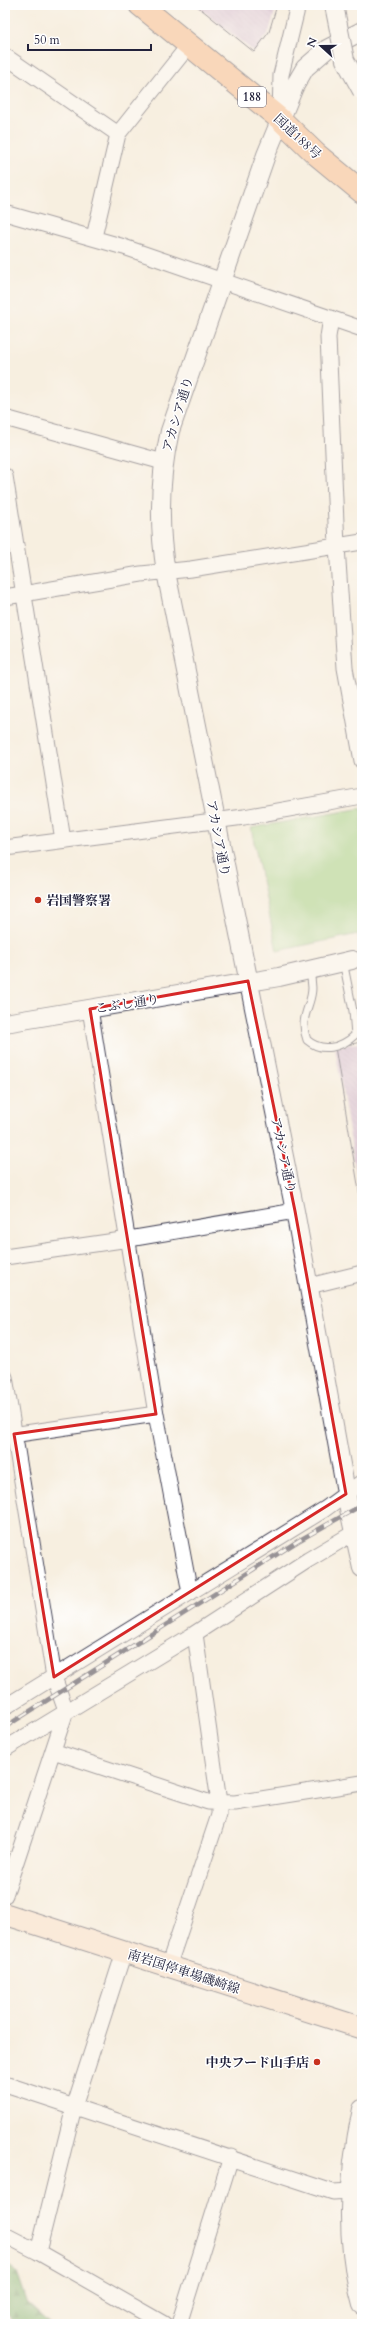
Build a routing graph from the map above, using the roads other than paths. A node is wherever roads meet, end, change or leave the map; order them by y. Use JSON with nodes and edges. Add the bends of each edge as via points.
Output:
{"nodes":[{"id":1,"x":140,"y":5,"type":"edge"},
{"id":2,"x":298,"y":5,"type":"edge"},
{"id":3,"x":334,"y":5,"type":"edge"},
{"id":4,"x":362,"y":31,"type":"edge"},
{"id":5,"x":189,"y":45,"type":"junction"},
{"id":6,"x":5,"y":56,"type":"edge"},
{"id":7,"x":362,"y":91,"type":"edge"},
{"id":8,"x":280,"y":119,"type":"junction"},
{"id":9,"x":118,"y":134,"type":"junction"},
{"id":10,"x":362,"y":192,"type":"edge"},
{"id":11,"x":5,"y":213,"type":"edge"},
{"id":12,"x":94,"y":237,"type":"junction"},
{"id":13,"x":222,"y":281,"type":"junction"},
{"id":14,"x":330,"y":318,"type":"junction"},
{"id":15,"x":362,"y":329,"type":"edge"},
{"id":16,"x":5,"y":418,"type":"edge"},
{"id":17,"x":163,"y":462,"type":"junction"},
{"id":18,"x":5,"y":476,"type":"edge"},
{"id":19,"x":362,"y":542,"type":"edge"},
{"id":20,"x":337,"y":546,"type":"junction"},
{"id":21,"x":166,"y":572,"type":"junction"},
{"id":22,"x":23,"y":594,"type":"junction"},
{"id":23,"x":5,"y":597,"type":"edge"},
{"id":24,"x":362,"y":761,"type":"edge"},
{"id":25,"x":362,"y":796,"type":"edge"},
{"id":26,"x":215,"y":819,"type":"junction"},
{"id":27,"x":63,"y":840,"type":"junction"},
{"id":28,"x":5,"y":848,"type":"edge"},
{"id":29,"x":352,"y":959,"type":"edge"},
{"id":30,"x":309,"y":970,"type":"junction"},
{"id":31,"x":248,"y":981,"type":"junction"},
{"id":32,"x":90,"y":1009,"type":"junction"},
{"id":33,"x":5,"y":1023,"type":"edge"},
{"id":34,"x":295,"y":1211,"type":"junction"},
{"id":35,"x":129,"y":1239,"type":"junction"},
{"id":36,"x":5,"y":1257,"type":"edge"},
{"id":37,"x":362,"y":1274,"type":"edge"},
{"id":38,"x":309,"y":1286,"type":"junction"},
{"id":39,"x":5,"y":1377,"type":"edge"},
{"id":40,"x":156,"y":1414,"type":"junction"},
{"id":41,"x":10,"y":1435,"type":"edge"},
{"id":42,"x":362,"y":1482,"type":"edge"},
{"id":43,"x":346,"y":1494,"type":"junction"},
{"id":44,"x":358,"y":1531,"type":"edge"},
{"id":45,"x":362,"y":1568,"type":"edge"},
{"id":46,"x":190,"y":1593,"type":"junction"},
{"id":47,"x":195,"y":1634,"type":"junction"},
{"id":48,"x":54,"y":1677,"type":"junction"},
{"id":49,"x":5,"y":1707,"type":"edge"},
{"id":50,"x":66,"y":1711,"type":"junction"},
{"id":51,"x":5,"y":1749,"type":"edge"},
{"id":52,"x":53,"y":1751,"type":"junction"},
{"id":53,"x":362,"y":1783,"type":"edge"},
{"id":54,"x":219,"y":1802,"type":"junction"},
{"id":55,"x":5,"y":1895,"type":"edge"},
{"id":56,"x":5,"y":1914,"type":"edge"},
{"id":57,"x":124,"y":1952,"type":"junction"},
{"id":58,"x":168,"y":1967,"type":"junction"},
{"id":59,"x":362,"y":2028,"type":"edge"},
{"id":60,"x":5,"y":2084,"type":"edge"},
{"id":61,"x":74,"y":2107,"type":"junction"},
{"id":62,"x":362,"y":2110,"type":"edge"},
{"id":63,"x":231,"y":2157,"type":"junction"},
{"id":64,"x":351,"y":2191,"type":"junction"},
{"id":65,"x":5,"y":2235,"type":"edge"},
{"id":66,"x":38,"y":2252,"type":"junction"},
{"id":67,"x":362,"y":2305,"type":"edge"},
{"id":68,"x":164,"y":2324,"type":"edge"},
{"id":69,"x":179,"y":2324,"type":"edge"}],
"edges":[{"from":1,"to":5,"type":"highway","name":"国道188号","number":"188"},
{"from":2,"to":8,"type":"street","via":[[281,74]]},
{"from":3,"to":7,"type":"street","bridge":true,"via":[[345,60]]},
{"from":4,"to":8,"type":"street","name":"アカシア通り","via":[[326,49],[305,68]]},
{"from":5,"to":8,"type":"highway","name":"国道188号","number":"188"},
{"from":5,"to":9,"type":"street"},
{"from":6,"to":9,"type":"street"},
{"from":8,"to":10,"type":"highway","name":"国道188号","number":"188","via":[[316,154]]},
{"from":8,"to":13,"type":"street","name":"アカシア通り"},
{"from":9,"to":12,"type":"street"},
{"from":11,"to":12,"type":"street"},
{"from":12,"to":13,"type":"street"},
{"from":13,"to":14,"type":"street"},
{"from":13,"to":17,"type":"street","name":"アカシア通り","via":[[170,431]]},
{"from":14,"to":15,"type":"street"},
{"from":14,"to":20,"type":"street","via":[[328,337]]},
{"from":16,"to":17,"type":"street"},
{"from":17,"to":21,"type":"street","name":"アカシア通り","via":[[159,506],[161,546]]},
{"from":18,"to":22,"type":"street"},
{"from":19,"to":20,"type":"street"},
{"from":20,"to":21,"type":"street"},
{"from":20,"to":24,"type":"street","via":[[345,668]]},
{"from":21,"to":22,"type":"street"},
{"from":21,"to":26,"type":"street","name":"アカシア通り"},
{"from":22,"to":23,"type":"street"},
{"from":22,"to":27,"type":"street"},
{"from":25,"to":26,"type":"street","via":[[244,817]]},
{"from":26,"to":27,"type":"street"},
{"from":26,"to":31,"type":"street","name":"アカシア通り"},
{"from":27,"to":28,"type":"street"},
{"from":29,"to":30,"type":"street","name":"こぶし通り"},
{"from":29,"to":30,"type":"lane","via":[[355,1035],[344,1045],[319,1047],[307,1040],[303,1024],[304,1015],[312,1000]]},
{"from":30,"to":31,"type":"street","name":"こぶし通り"},
{"from":31,"to":32,"type":"street","name":"こぶし通り"},
{"from":31,"to":34,"type":"street","name":"アカシア通り"},
{"from":32,"to":33,"type":"street","name":"こぶし通り"},
{"from":32,"to":35,"type":"street"},
{"from":34,"to":35,"type":"street"},
{"from":34,"to":38,"type":"street","name":"アカシア通り"},
{"from":35,"to":36,"type":"street"},
{"from":35,"to":40,"type":"street"},
{"from":37,"to":38,"type":"street"},
{"from":38,"to":43,"type":"street","name":"アカシア通り"},
{"from":39,"to":41,"type":"street"},
{"from":40,"to":41,"type":"street"},
{"from":40,"to":46,"type":"street"},
{"from":41,"to":48,"type":"street"},
{"from":42,"to":43,"type":"street"},
{"from":43,"to":44,"type":"street","name":"アカシア通り"},
{"from":43,"to":46,"type":"street"},
{"from":44,"to":45,"type":"street","name":"アカシア通り"},
{"from":44,"to":47,"type":"street","via":[[308,1560]]},
{"from":46,"to":48,"type":"street"},
{"from":47,"to":50,"type":"street"},
{"from":47,"to":54,"type":"street"},
{"from":48,"to":49,"type":"street"},
{"from":48,"to":50,"type":"street"},
{"from":50,"to":51,"type":"street"},
{"from":50,"to":52,"type":"street"},
{"from":52,"to":54,"type":"street","via":[[208,1802]]},
{"from":52,"to":55,"type":"street"},
{"from":53,"to":54,"type":"street","via":[[235,1803]]},
{"from":54,"to":58,"type":"street","via":[[219,1815]]},
{"from":56,"to":57,"type":"main road","name":"南岩国停車場磯崎線"},
{"from":57,"to":58,"type":"main road","name":"南岩国停車場磯崎線"},
{"from":57,"to":61,"type":"street"},
{"from":58,"to":59,"type":"main road","name":"南岩国停車場磯崎線"},
{"from":60,"to":61,"type":"street"},
{"from":61,"to":63,"type":"street"},
{"from":61,"to":66,"type":"street"},
{"from":62,"to":64,"type":"street","via":[[354,2146]]},
{"from":63,"to":64,"type":"street","via":[[333,2192]]},
{"from":63,"to":69,"type":"street"},
{"from":64,"to":67,"type":"street","via":[[350,2235],[356,2285]]},
{"from":65,"to":66,"type":"street"},
{"from":66,"to":68,"type":"street"}]}
